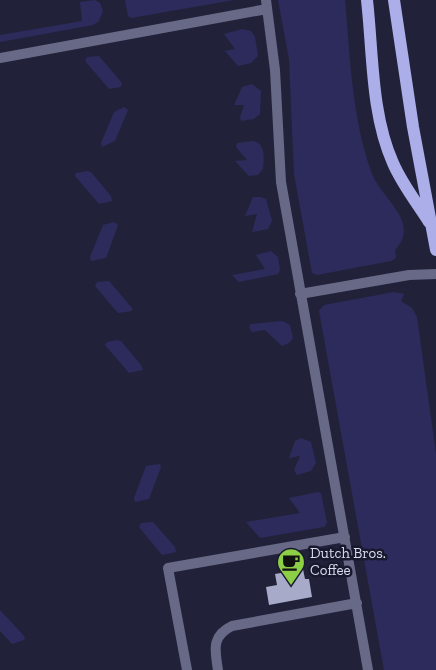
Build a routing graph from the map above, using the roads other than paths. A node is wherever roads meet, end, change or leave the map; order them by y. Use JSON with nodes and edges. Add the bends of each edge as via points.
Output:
{"nodes":[{"id":1,"x":367,"y":0,"type":"edge"},
{"id":2,"x":394,"y":0,"type":"edge"},
{"id":3,"x":267,"y":5,"type":"edge"},
{"id":4,"x":0,"y":58,"type":"edge"},
{"id":5,"x":434,"y":230,"type":"edge"},
{"id":6,"x":436,"y":250,"type":"edge"},
{"id":7,"x":436,"y":274,"type":"edge"},
{"id":8,"x":300,"y":294,"type":"junction"},
{"id":9,"x":345,"y":537,"type":"junction"},
{"id":10,"x":357,"y":603,"type":"junction"},
{"id":11,"x":187,"y":670,"type":"edge"},
{"id":12,"x":218,"y":670,"type":"edge"},
{"id":13,"x":368,"y":670,"type":"edge"}],
"edges":[{"from":1,"to":5,"type":"main road","via":[[384,136],[393,163]]},
{"from":2,"to":5,"type":"main road","via":[[413,127]]},
{"from":3,"to":4,"type":"lane"},
{"from":3,"to":8,"type":"lane","via":[[275,70],[278,164]]},
{"from":5,"to":6,"type":"main road"},
{"from":7,"to":8,"type":"lane","via":[[409,275]]},
{"from":8,"to":9,"type":"lane"},
{"from":9,"to":10,"type":"lane"},
{"from":9,"to":11,"type":"lane","via":[[168,568]]},
{"from":10,"to":12,"type":"lane","via":[[232,626],[224,630],[215,642]]},
{"from":10,"to":13,"type":"lane"}]}
